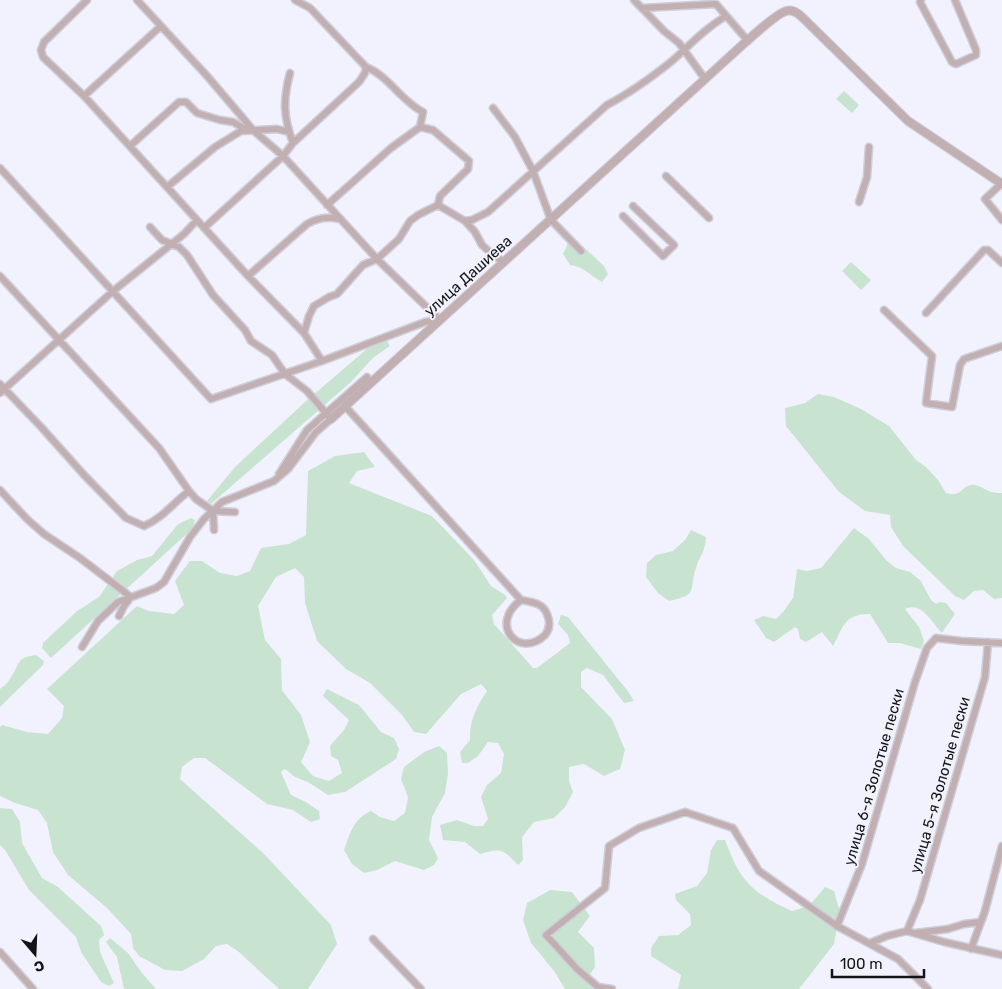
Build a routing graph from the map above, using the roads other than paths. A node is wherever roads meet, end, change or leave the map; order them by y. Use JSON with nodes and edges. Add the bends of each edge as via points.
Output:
{"nodes":[{"id":1,"x":87,"y":0,"type":"edge"},
{"id":2,"x":137,"y":0,"type":"edge"},
{"id":3,"x":295,"y":0,"type":"edge"},
{"id":4,"x":634,"y":0,"type":"edge"},
{"id":5,"x":921,"y":0,"type":"edge"},
{"id":6,"x":956,"y":0,"type":"edge"},
{"id":7,"x":642,"y":8,"type":"junction"},
{"id":8,"x":726,"y":16,"type":"junction"},
{"id":9,"x":161,"y":26,"type":"junction"},
{"id":10,"x":748,"y":41,"type":"junction"},
{"id":11,"x":683,"y":49,"type":"junction"},
{"id":12,"x":366,"y":67,"type":"junction"},
{"id":13,"x":290,"y":73,"type":"dead end"},
{"id":14,"x":705,"y":79,"type":"junction"},
{"id":15,"x":84,"y":96,"type":"junction"},
{"id":16,"x":493,"y":108,"type":"dead end"},
{"id":17,"x":420,"y":127,"type":"junction"},
{"id":18,"x":250,"y":131,"type":"junction"},
{"id":19,"x":289,"y":132,"type":"junction"},
{"id":20,"x":293,"y":143,"type":"junction"},
{"id":21,"x":130,"y":146,"type":"junction"},
{"id":22,"x":869,"y":147,"type":"dead end"},
{"id":23,"x":283,"y":156,"type":"junction"},
{"id":24,"x":0,"y":168,"type":"edge"},
{"id":25,"x":533,"y":171,"type":"junction"},
{"id":26,"x":666,"y":176,"type":"dead end"},
{"id":27,"x":1002,"y":184,"type":"edge"},
{"id":28,"x":167,"y":187,"type":"junction"},
{"id":29,"x":859,"y":202,"type":"dead end"},
{"id":30,"x":327,"y":205,"type":"junction"},
{"id":31,"x":438,"y":205,"type":"junction"},
{"id":32,"x":633,"y":206,"type":"dead end"},
{"id":33,"x":623,"y":216,"type":"dead end"},
{"id":34,"x":709,"y":218,"type":"dead end"},
{"id":35,"x":340,"y":219,"type":"junction"},
{"id":36,"x":197,"y":220,"type":"junction"},
{"id":37,"x":551,"y":220,"type":"junction"},
{"id":38,"x":1002,"y":220,"type":"edge"},
{"id":39,"x":464,"y":221,"type":"junction"},
{"id":40,"x":150,"y":227,"type":"dead end"},
{"id":41,"x":204,"y":228,"type":"junction"},
{"id":42,"x":171,"y":243,"type":"junction"},
{"id":43,"x":581,"y":251,"type":"dead end"},
{"id":44,"x":376,"y":259,"type":"junction"},
{"id":45,"x":504,"y":262,"type":"junction"},
{"id":46,"x":1002,"y":264,"type":"edge"},
{"id":47,"x":0,"y":276,"type":"edge"},
{"id":48,"x":248,"y":276,"type":"junction"},
{"id":49,"x":112,"y":292,"type":"junction"},
{"id":50,"x":884,"y":310,"type":"dead end"},
{"id":51,"x":926,"y":313,"type":"dead end"},
{"id":52,"x":440,"y":320,"type":"junction"},
{"id":53,"x":304,"y":333,"type":"junction"},
{"id":54,"x":58,"y":340,"type":"junction"},
{"id":55,"x":1002,"y":346,"type":"edge"},
{"id":56,"x":322,"y":361,"type":"junction"},
{"id":57,"x":286,"y":374,"type":"junction"},
{"id":58,"x":367,"y":377,"type":"dead end"},
{"id":59,"x":1,"y":389,"type":"edge"},
{"id":60,"x":345,"y":406,"type":"junction"},
{"id":61,"x":328,"y":416,"type":"junction"},
{"id":62,"x":0,"y":490,"type":"edge"},
{"id":63,"x":189,"y":491,"type":"junction"},
{"id":64,"x":213,"y":511,"type":"junction"},
{"id":65,"x":235,"y":512,"type":"dead end"},
{"id":66,"x":214,"y":530,"type":"dead end"},
{"id":67,"x":131,"y":597,"type":"junction"},
{"id":68,"x":521,"y":600,"type":"junction"},
{"id":69,"x":119,"y":616,"type":"dead end"},
{"id":70,"x":988,"y":642,"type":"junction"},
{"id":71,"x":1002,"y":643,"type":"edge"},
{"id":72,"x":82,"y":647,"type":"dead end"},
{"id":73,"x":1002,"y":846,"type":"edge"},
{"id":74,"x":981,"y":922,"type":"junction"},
{"id":75,"x":838,"y":926,"type":"junction"},
{"id":76,"x":907,"y":931,"type":"junction"},
{"id":77,"x":914,"y":933,"type":"junction"},
{"id":78,"x":373,"y":939,"type":"dead end"},
{"id":79,"x":870,"y":943,"type":"junction"},
{"id":80,"x":971,"y":949,"type":"junction"},
{"id":81,"x":0,"y":952,"type":"edge"},
{"id":82,"x":1002,"y":955,"type":"edge"},
{"id":83,"x":33,"y":989,"type":"edge"},
{"id":84,"x":421,"y":989,"type":"edge"},
{"id":85,"x":612,"y":989,"type":"edge"},
{"id":86,"x":928,"y":989,"type":"edge"}],
"edges":[{"from":1,"to":15,"type":"street","via":[[44,42],[42,50],[43,58]]},
{"from":2,"to":9,"type":"street"},
{"from":3,"to":12,"type":"street","via":[[310,8]]},
{"from":4,"to":7,"type":"street"},
{"from":5,"to":6,"type":"street","via":[[952,62],[956,64],[976,55]]},
{"from":7,"to":8,"type":"street","via":[[716,4]]},
{"from":7,"to":11,"type":"street"},
{"from":8,"to":10,"type":"street"},
{"from":8,"to":11,"type":"street"},
{"from":9,"to":15,"type":"street"},
{"from":9,"to":18,"type":"street","via":[[208,77]]},
{"from":10,"to":14,"type":"street","name":"улица Дашиева"},
{"from":10,"to":27,"type":"street","name":"улица Дашиева","via":[[782,13],[797,12],[915,127]]},
{"from":11,"to":14,"type":"street"},
{"from":11,"to":25,"type":"street","via":[[673,60],[607,105]]},
{"from":12,"to":17,"type":"street","via":[[375,71],[406,102],[423,112]]},
{"from":12,"to":20,"type":"street","via":[[359,82]]},
{"from":13,"to":19,"type":"street","via":[[284,109]]},
{"from":14,"to":37,"type":"street","name":"улица Дашиева"},
{"from":15,"to":21,"type":"street"},
{"from":16,"to":25,"type":"street","via":[[515,137]]},
{"from":17,"to":30,"type":"street","via":[[391,148]]},
{"from":17,"to":31,"type":"street","via":[[433,130],[469,161],[468,169],[440,196]]},
{"from":18,"to":19,"type":"street","via":[[277,129]]},
{"from":18,"to":21,"type":"street","via":[[234,122],[197,113],[186,102],[179,102]]},
{"from":18,"to":23,"type":"street"},
{"from":18,"to":28,"type":"street","via":[[241,131],[215,147]]},
{"from":19,"to":20,"type":"street"},
{"from":20,"to":23,"type":"street"},
{"from":21,"to":28,"type":"street"},
{"from":22,"to":29,"type":"street","via":[[868,177]]},
{"from":23,"to":30,"type":"street"},
{"from":23,"to":41,"type":"street"},
{"from":24,"to":49,"type":"street"},
{"from":25,"to":37,"type":"street"},
{"from":25,"to":39,"type":"street","via":[[488,212]]},
{"from":26,"to":34,"type":"street"},
{"from":27,"to":38,"type":"street","via":[[985,199]]},
{"from":28,"to":36,"type":"street"},
{"from":30,"to":35,"type":"street"},
{"from":31,"to":39,"type":"street"},
{"from":31,"to":44,"type":"street","via":[[410,221],[399,239]]},
{"from":32,"to":33,"type":"street","via":[[674,245],[663,256]]},
{"from":35,"to":44,"type":"street"},
{"from":35,"to":48,"type":"street","via":[[315,219]]},
{"from":36,"to":41,"type":"street"},
{"from":36,"to":42,"type":"street"},
{"from":37,"to":43,"type":"street"},
{"from":37,"to":45,"type":"street","name":"улица Дашиева"},
{"from":39,"to":45,"type":"street","via":[[482,246]]},
{"from":40,"to":42,"type":"street","via":[[162,240]]},
{"from":41,"to":48,"type":"street"},
{"from":42,"to":49,"type":"street"},
{"from":42,"to":57,"type":"street","via":[[187,255],[213,295],[251,341],[272,355]]},
{"from":44,"to":52,"type":"street"},
{"from":44,"to":53,"type":"street","via":[[363,265],[337,294],[314,306]]},
{"from":45,"to":52,"type":"street","name":"улица Дашиева"},
{"from":46,"to":51,"type":"street","via":[[984,250]]},
{"from":47,"to":54,"type":"street"},
{"from":48,"to":53,"type":"street"},
{"from":49,"to":54,"type":"street"},
{"from":49,"to":57,"type":"street","via":[[211,399]]},
{"from":50,"to":55,"type":"street","via":[[932,356],[926,403],[952,407],[964,358]]},
{"from":52,"to":56,"type":"street","via":[[416,325]]},
{"from":52,"to":60,"type":"street","name":"улица Дашиева"},
{"from":53,"to":56,"type":"street"},
{"from":54,"to":59,"type":"street"},
{"from":54,"to":63,"type":"street","via":[[159,448]]},
{"from":56,"to":57,"type":"street"},
{"from":57,"to":61,"type":"street","via":[[308,391]]},
{"from":58,"to":61,"type":"street"},
{"from":59,"to":63,"type":"street","via":[[126,518],[144,526],[157,521]]},
{"from":60,"to":61,"type":"street","name":"улица Дашиева"},
{"from":60,"to":68,"type":"street"},
{"from":61,"to":64,"type":"street","name":"улица Дашиева","via":[[288,469],[274,481],[222,502]]},
{"from":62,"to":67,"type":"street","via":[[44,534]]},
{"from":63,"to":64,"type":"street"},
{"from":64,"to":65,"type":"street"},
{"from":64,"to":66,"type":"street"},
{"from":64,"to":67,"type":"street","name":"улица Дашиева","via":[[190,536],[164,582]]},
{"from":67,"to":69,"type":"street"},
{"from":67,"to":72,"type":"street","name":"улица Дашиева","via":[[118,602],[98,621]]},
{"from":68,"to":68,"type":"street","via":[[506,618],[507,630],[515,640],[526,644],[538,641],[547,633],[550,621],[545,609],[535,602]]},
{"from":70,"to":71,"type":"street"},
{"from":70,"to":75,"type":"street","name":"улица 6-я Золотые пески","via":[[936,638],[926,648],[862,864]]},
{"from":70,"to":76,"type":"street","name":"улица 5-я Золотые пески","via":[[984,677],[920,900]]},
{"from":73,"to":74,"type":"street"},
{"from":74,"to":77,"type":"street"},
{"from":74,"to":80,"type":"street"},
{"from":75,"to":79,"type":"street"},
{"from":75,"to":85,"type":"street","via":[[759,871],[733,828],[684,812],[639,828],[609,846],[605,888],[546,935],[598,987]]},
{"from":76,"to":77,"type":"street"},
{"from":76,"to":79,"type":"street"},
{"from":77,"to":80,"type":"street"},
{"from":78,"to":84,"type":"street"},
{"from":79,"to":86,"type":"street","via":[[898,959]]},
{"from":80,"to":82,"type":"street"},
{"from":81,"to":83,"type":"street"}]}
